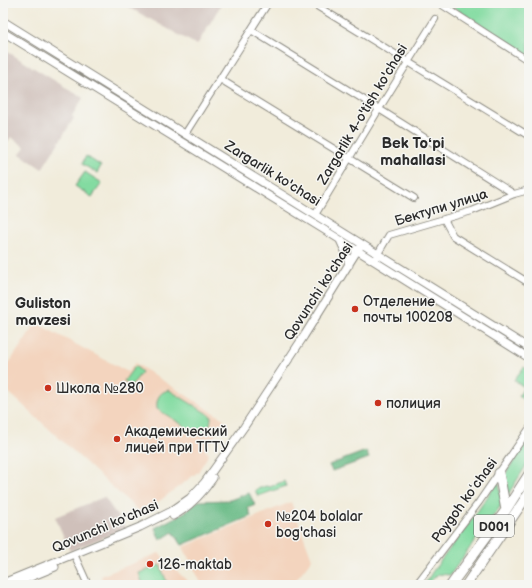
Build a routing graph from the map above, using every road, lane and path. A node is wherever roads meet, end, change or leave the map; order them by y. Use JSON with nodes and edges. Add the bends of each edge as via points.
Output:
{"nodes":[{"id":1,"x":268,"y":3,"type":"edge"},
{"id":2,"x":312,"y":3,"type":"edge"},
{"id":3,"x":439,"y":3,"type":"edge"},
{"id":4,"x":435,"y":19,"type":"dead end"},
{"id":5,"x":3,"y":20,"type":"edge"},
{"id":6,"x":251,"y":30,"type":"junction"},
{"id":7,"x":3,"y":32,"type":"edge"},
{"id":8,"x":529,"y":61,"type":"edge"},
{"id":9,"x":408,"y":62,"type":"junction"},
{"id":10,"x":220,"y":79,"type":"junction"},
{"id":11,"x":379,"y":109,"type":"junction"},
{"id":12,"x":146,"y":110,"type":"junction"},
{"id":13,"x":141,"y":118,"type":"junction"},
{"id":14,"x":185,"y":134,"type":"junction"},
{"id":15,"x":529,"y":136,"type":"edge"},
{"id":16,"x":181,"y":142,"type":"junction"},
{"id":17,"x":349,"y":159,"type":"junction"},
{"id":18,"x":529,"y":190,"type":"edge"},
{"id":19,"x":514,"y":194,"type":"junction"},
{"id":20,"x":414,"y":198,"type":"dead end"},
{"id":21,"x":315,"y":215,"type":"junction"},
{"id":22,"x":444,"y":218,"type":"junction"},
{"id":23,"x":311,"y":222,"type":"junction"},
{"id":24,"x":340,"y":240,"type":"junction"},
{"id":25,"x":363,"y":245,"type":"junction"},
{"id":26,"x":359,"y":252,"type":"junction"},
{"id":27,"x":378,"y":254,"type":"junction"},
{"id":28,"x":374,"y":261,"type":"junction"},
{"id":29,"x":349,"y":265,"type":"junction"},
{"id":30,"x":529,"y":283,"type":"edge"},
{"id":31,"x":529,"y":348,"type":"edge"},
{"id":32,"x":529,"y":358,"type":"edge"},
{"id":33,"x":529,"y":429,"type":"edge"},
{"id":34,"x":499,"y":473,"type":"junction"},
{"id":35,"x":529,"y":474,"type":"edge"},
{"id":36,"x":529,"y":493,"type":"edge"},
{"id":37,"x":506,"y":510,"type":"junction"},
{"id":38,"x":75,"y":556,"type":"junction"},
{"id":39,"x":454,"y":581,"type":"edge"},
{"id":40,"x":3,"y":582,"type":"edge"},
{"id":41,"x":11,"y":585,"type":"edge"},
{"id":42,"x":88,"y":585,"type":"edge"},
{"id":43,"x":416,"y":585,"type":"edge"},
{"id":44,"x":465,"y":585,"type":"edge"}],
"edges":[{"from":1,"to":6,"type":"street"},
{"from":2,"to":9,"type":"street"},
{"from":3,"to":8,"type":"street"},
{"from":4,"to":9,"type":"street","name":"Zargarlik 4-o'tish ko'chasi"},
{"from":5,"to":12,"type":"main road","name":"Zargarlik ko'chasi"},
{"from":6,"to":10,"type":"street"},
{"from":6,"to":11,"type":"street"},
{"from":7,"to":13,"type":"main road","name":"Zargarlik ko'chasi"},
{"from":9,"to":11,"type":"street","name":"Zargarlik 4-o'tish ko'chasi"},
{"from":9,"to":15,"type":"street"},
{"from":10,"to":14,"type":"street"},
{"from":10,"to":17,"type":"street"},
{"from":11,"to":17,"type":"street","name":"Zargarlik 4-o'tish ko'chasi"},
{"from":11,"to":19,"type":"street"},
{"from":12,"to":13,"type":"main road"},
{"from":12,"to":14,"type":"main road","name":"Zargarlik ko'chasi"},
{"from":13,"to":16,"type":"main road","name":"Zargarlik ko'chasi"},
{"from":14,"to":16,"type":"main road"},
{"from":14,"to":21,"type":"main road","name":"Zargarlik ko'chasi"},
{"from":16,"to":23,"type":"main road","name":"Zargarlik ko'chasi"},
{"from":17,"to":20,"type":"street"},
{"from":17,"to":21,"type":"street","name":"Zargarlik 4-o'tish ko'chasi"},
{"from":18,"to":19,"type":"street","name":"Бектупи улица"},
{"from":19,"to":22,"type":"street","name":"Бектупи улица","via":[[472,211]]},
{"from":21,"to":23,"type":"main road","name":"Zargarlik 4-o'tish ko'chasi"},
{"from":21,"to":25,"type":"main road","name":"Zargarlik ko'chasi"},
{"from":22,"to":27,"type":"street","name":"Бектупи улица","via":[[389,236]]},
{"from":22,"to":30,"type":"street","via":[[453,236]]},
{"from":23,"to":24,"type":"main road","name":"Zargarlik ko'chasi"},
{"from":24,"to":26,"type":"main road","name":"Zargarlik ko'chasi"},
{"from":24,"to":29,"type":"main road"},
{"from":25,"to":26,"type":"main road","name":"Qovunchi ko'chasi"},
{"from":25,"to":27,"type":"main road","name":"Zargarlik ko'chasi"},
{"from":26,"to":28,"type":"main road","name":"Zargarlik ko'chasi"},
{"from":26,"to":29,"type":"main road","name":"Qovunchi ko'chasi"},
{"from":26,"to":38,"type":"main road","name":"Qovunchi ko'chasi","via":[[284,374],[200,496],[175,515]]},
{"from":27,"to":28,"type":"street","name":"Бектупи улица"},
{"from":27,"to":31,"type":"main road","name":"Zargarlik ko'chasi"},
{"from":28,"to":32,"type":"main road","name":"Zargarlik ko'chasi"},
{"from":29,"to":38,"type":"main road","name":"Qovunchi ko'chasi","via":[[252,414],[195,493],[174,510]]},
{"from":33,"to":34,"type":"street","name":"Poygoh koʻchasi"},
{"from":34,"to":37,"type":"highway"},
{"from":34,"to":43,"type":"street","name":"Poygoh koʻchasi"},
{"from":35,"to":37,"type":"highway","number":"D001"},
{"from":36,"to":44,"type":"highway","number":"D001"},
{"from":37,"to":39,"type":"highway","number":"D001"},
{"from":38,"to":40,"type":"main road","name":"Qovunchi ko'chasi"},
{"from":38,"to":41,"type":"main road","name":"Qovunchi ko'chasi"},
{"from":38,"to":42,"type":"street"},
{"from":39,"to":44,"type":"street"}]}
